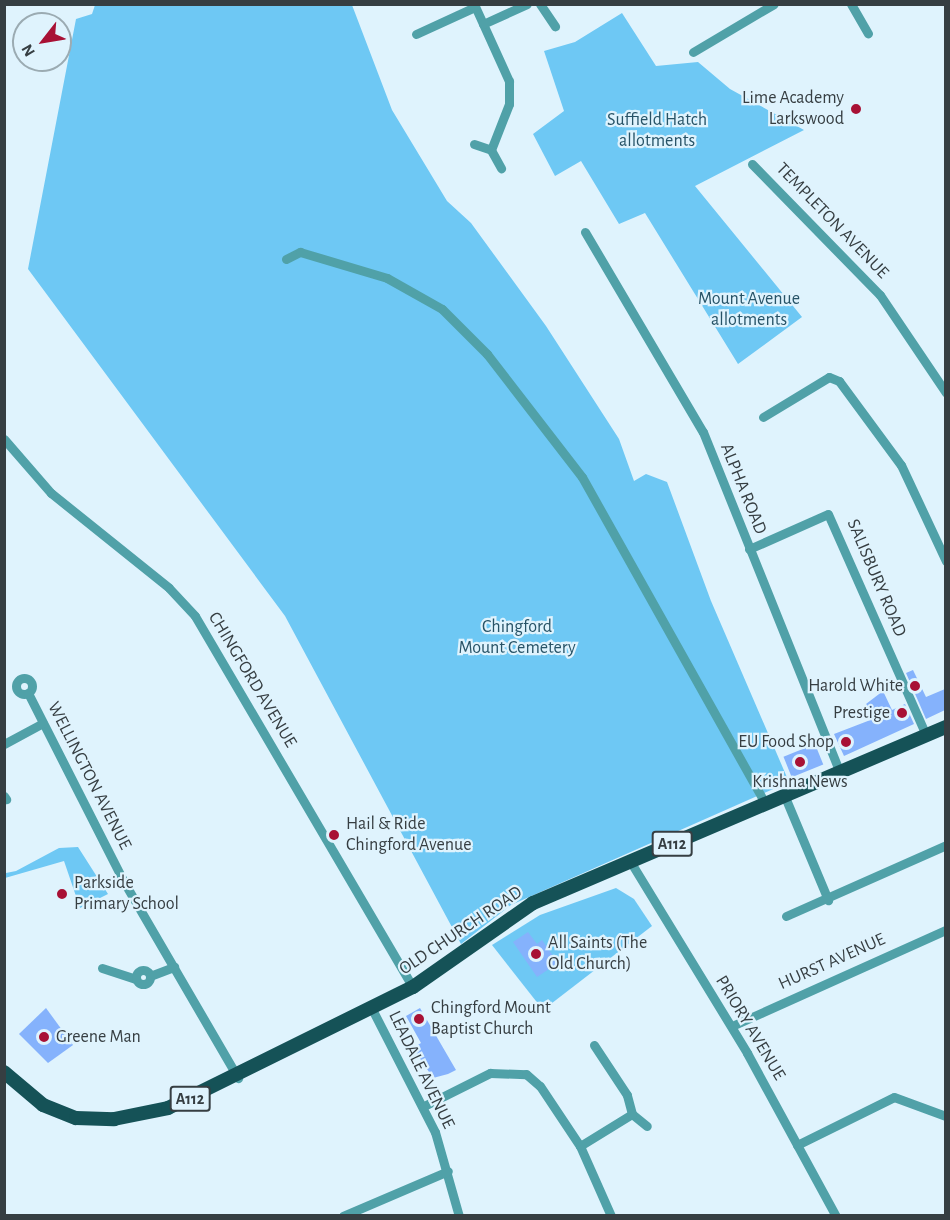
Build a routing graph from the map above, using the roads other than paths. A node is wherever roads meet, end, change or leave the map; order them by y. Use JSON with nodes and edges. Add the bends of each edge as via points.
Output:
{"nodes":[{"id":1,"x":526,"y":4,"type":"edge"},
{"id":2,"x":540,"y":4,"type":"edge"},
{"id":3,"x":774,"y":4,"type":"edge"},
{"id":4,"x":850,"y":4,"type":"edge"},
{"id":5,"x":474,"y":6,"type":"edge"},
{"id":6,"x":483,"y":24,"type":"junction"},
{"id":7,"x":555,"y":26,"type":"dead end"},
{"id":8,"x":868,"y":33,"type":"dead end"},
{"id":9,"x":416,"y":34,"type":"dead end"},
{"id":10,"x":693,"y":52,"type":"dead end"},
{"id":11,"x":474,"y":144,"type":"dead end"},
{"id":12,"x":491,"y":150,"type":"junction"},
{"id":13,"x":752,"y":164,"type":"dead end"},
{"id":14,"x":501,"y":168,"type":"dead end"},
{"id":15,"x":585,"y":232,"type":"dead end"},
{"id":16,"x":286,"y":259,"type":"dead end"},
{"id":17,"x":945,"y":393,"type":"edge"},
{"id":18,"x":763,"y":417,"type":"dead end"},
{"id":19,"x":4,"y":439,"type":"edge"},
{"id":20,"x":749,"y":549,"type":"junction"},
{"id":21,"x":945,"y":561,"type":"edge"},
{"id":22,"x":28,"y":693,"type":"dead end"},
{"id":23,"x":43,"y":723,"type":"junction"},
{"id":24,"x":945,"y":727,"type":"edge"},
{"id":25,"x":926,"y":735,"type":"junction"},
{"id":26,"x":4,"y":744,"type":"edge"},
{"id":27,"x":840,"y":773,"type":"junction"},
{"id":28,"x":785,"y":797,"type":"junction"},
{"id":29,"x":766,"y":805,"type":"junction"},
{"id":30,"x":945,"y":845,"type":"edge"},
{"id":31,"x":630,"y":861,"type":"junction"},
{"id":32,"x":828,"y":900,"type":"junction"},
{"id":33,"x":786,"y":916,"type":"dead end"},
{"id":34,"x":945,"y":930,"type":"edge"},
{"id":35,"x":174,"y":967,"type":"junction"},
{"id":36,"x":102,"y":968,"type":"dead end"},
{"id":37,"x":413,"y":987,"type":"junction"},
{"id":38,"x":372,"y":1009,"type":"junction"},
{"id":39,"x":732,"y":1026,"type":"junction"},
{"id":40,"x":594,"y":1045,"type":"dead end"},
{"id":41,"x":4,"y":1072,"type":"edge"},
{"id":42,"x":238,"y":1078,"type":"junction"},
{"id":43,"x":424,"y":1106,"type":"junction"},
{"id":44,"x":632,"y":1114,"type":"junction"},
{"id":45,"x":945,"y":1116,"type":"edge"},
{"id":46,"x":646,"y":1126,"type":"dead end"},
{"id":47,"x":797,"y":1145,"type":"junction"},
{"id":48,"x":580,"y":1146,"type":"junction"},
{"id":49,"x":448,"y":1171,"type":"junction"},
{"id":50,"x":343,"y":1215,"type":"edge"},
{"id":51,"x":459,"y":1215,"type":"edge"},
{"id":52,"x":611,"y":1215,"type":"edge"},
{"id":53,"x":836,"y":1215,"type":"edge"}],
"edges":[{"from":1,"to":6,"type":"street"},
{"from":2,"to":7,"type":"street"},
{"from":3,"to":10,"type":"street"},
{"from":4,"to":8,"type":"street"},
{"from":5,"to":6,"type":"street"},
{"from":5,"to":9,"type":"street"},
{"from":6,"to":12,"type":"street","via":[[510,92]]},
{"from":11,"to":12,"type":"street"},
{"from":12,"to":14,"type":"street"},
{"from":13,"to":17,"type":"street","name":"TEMPLETON AVENUE","via":[[880,295]]},
{"from":15,"to":20,"type":"street","name":"ALPHA ROAD","via":[[703,432]]},
{"from":16,"to":29,"type":"street","via":[[300,252],[387,278],[442,309],[487,354],[582,477]]},
{"from":18,"to":21,"type":"street","via":[[829,377],[839,381],[898,460]]},
{"from":19,"to":37,"type":"street","name":"CHINGFORD AVENUE","via":[[51,493],[169,588],[195,616]]},
{"from":20,"to":25,"type":"street","name":"SALISBURY ROAD","via":[[828,514]]},
{"from":20,"to":27,"type":"street","name":"ALPHA ROAD"},
{"from":22,"to":23,"type":"street","name":"WELLINGTON AVENUE"},
{"from":23,"to":26,"type":"street"},
{"from":23,"to":35,"type":"street","name":"WELLINGTON AVENUE"},
{"from":24,"to":25,"type":"main road","name":"OLD CHURCH ROAD","number":"A112"},
{"from":25,"to":27,"type":"main road","name":"OLD CHURCH ROAD","number":"A112"},
{"from":27,"to":28,"type":"main road","name":"OLD CHURCH ROAD","number":"A112"},
{"from":28,"to":29,"type":"main road","name":"OLD CHURCH ROAD","number":"A112"},
{"from":28,"to":32,"type":"street"},
{"from":29,"to":31,"type":"main road","name":"OLD CHURCH ROAD","number":"A112"},
{"from":30,"to":32,"type":"street"},
{"from":31,"to":37,"type":"main road","name":"OLD CHURCH ROAD","number":"A112","via":[[533,903]]},
{"from":31,"to":39,"type":"street","name":"PRIORY AVENUE"},
{"from":32,"to":33,"type":"street"},
{"from":34,"to":39,"type":"street","name":"HURST AVENUE"},
{"from":35,"to":36,"type":"street","via":[[150,976],[142,970],[136,979]]},
{"from":35,"to":42,"type":"street","name":"WELLINGTON AVENUE"},
{"from":37,"to":38,"type":"main road","name":"OLD CHURCH ROAD","number":"A112"},
{"from":38,"to":42,"type":"main road","name":"OLD CHURCH ROAD","number":"A112"},
{"from":38,"to":43,"type":"street","name":"LEADALE AVENUE"},
{"from":39,"to":47,"type":"street","name":"PRIORY AVENUE"},
{"from":40,"to":44,"type":"street","via":[[627,1095]]},
{"from":41,"to":42,"type":"main road","name":"OLD CHURCH ROAD","number":"A112","via":[[43,1105],[100,1120],[157,1111]]},
{"from":43,"to":48,"type":"street","via":[[490,1073],[516,1071],[540,1086]]},
{"from":43,"to":49,"type":"street","name":"LEADALE AVENUE"},
{"from":44,"to":46,"type":"street"},
{"from":44,"to":48,"type":"street"},
{"from":45,"to":47,"type":"street","via":[[894,1097]]},
{"from":47,"to":53,"type":"street","name":"PRIORY AVENUE"},
{"from":48,"to":52,"type":"street"},
{"from":49,"to":50,"type":"street"},
{"from":49,"to":51,"type":"street","name":"LEADALE AVENUE"}]}
